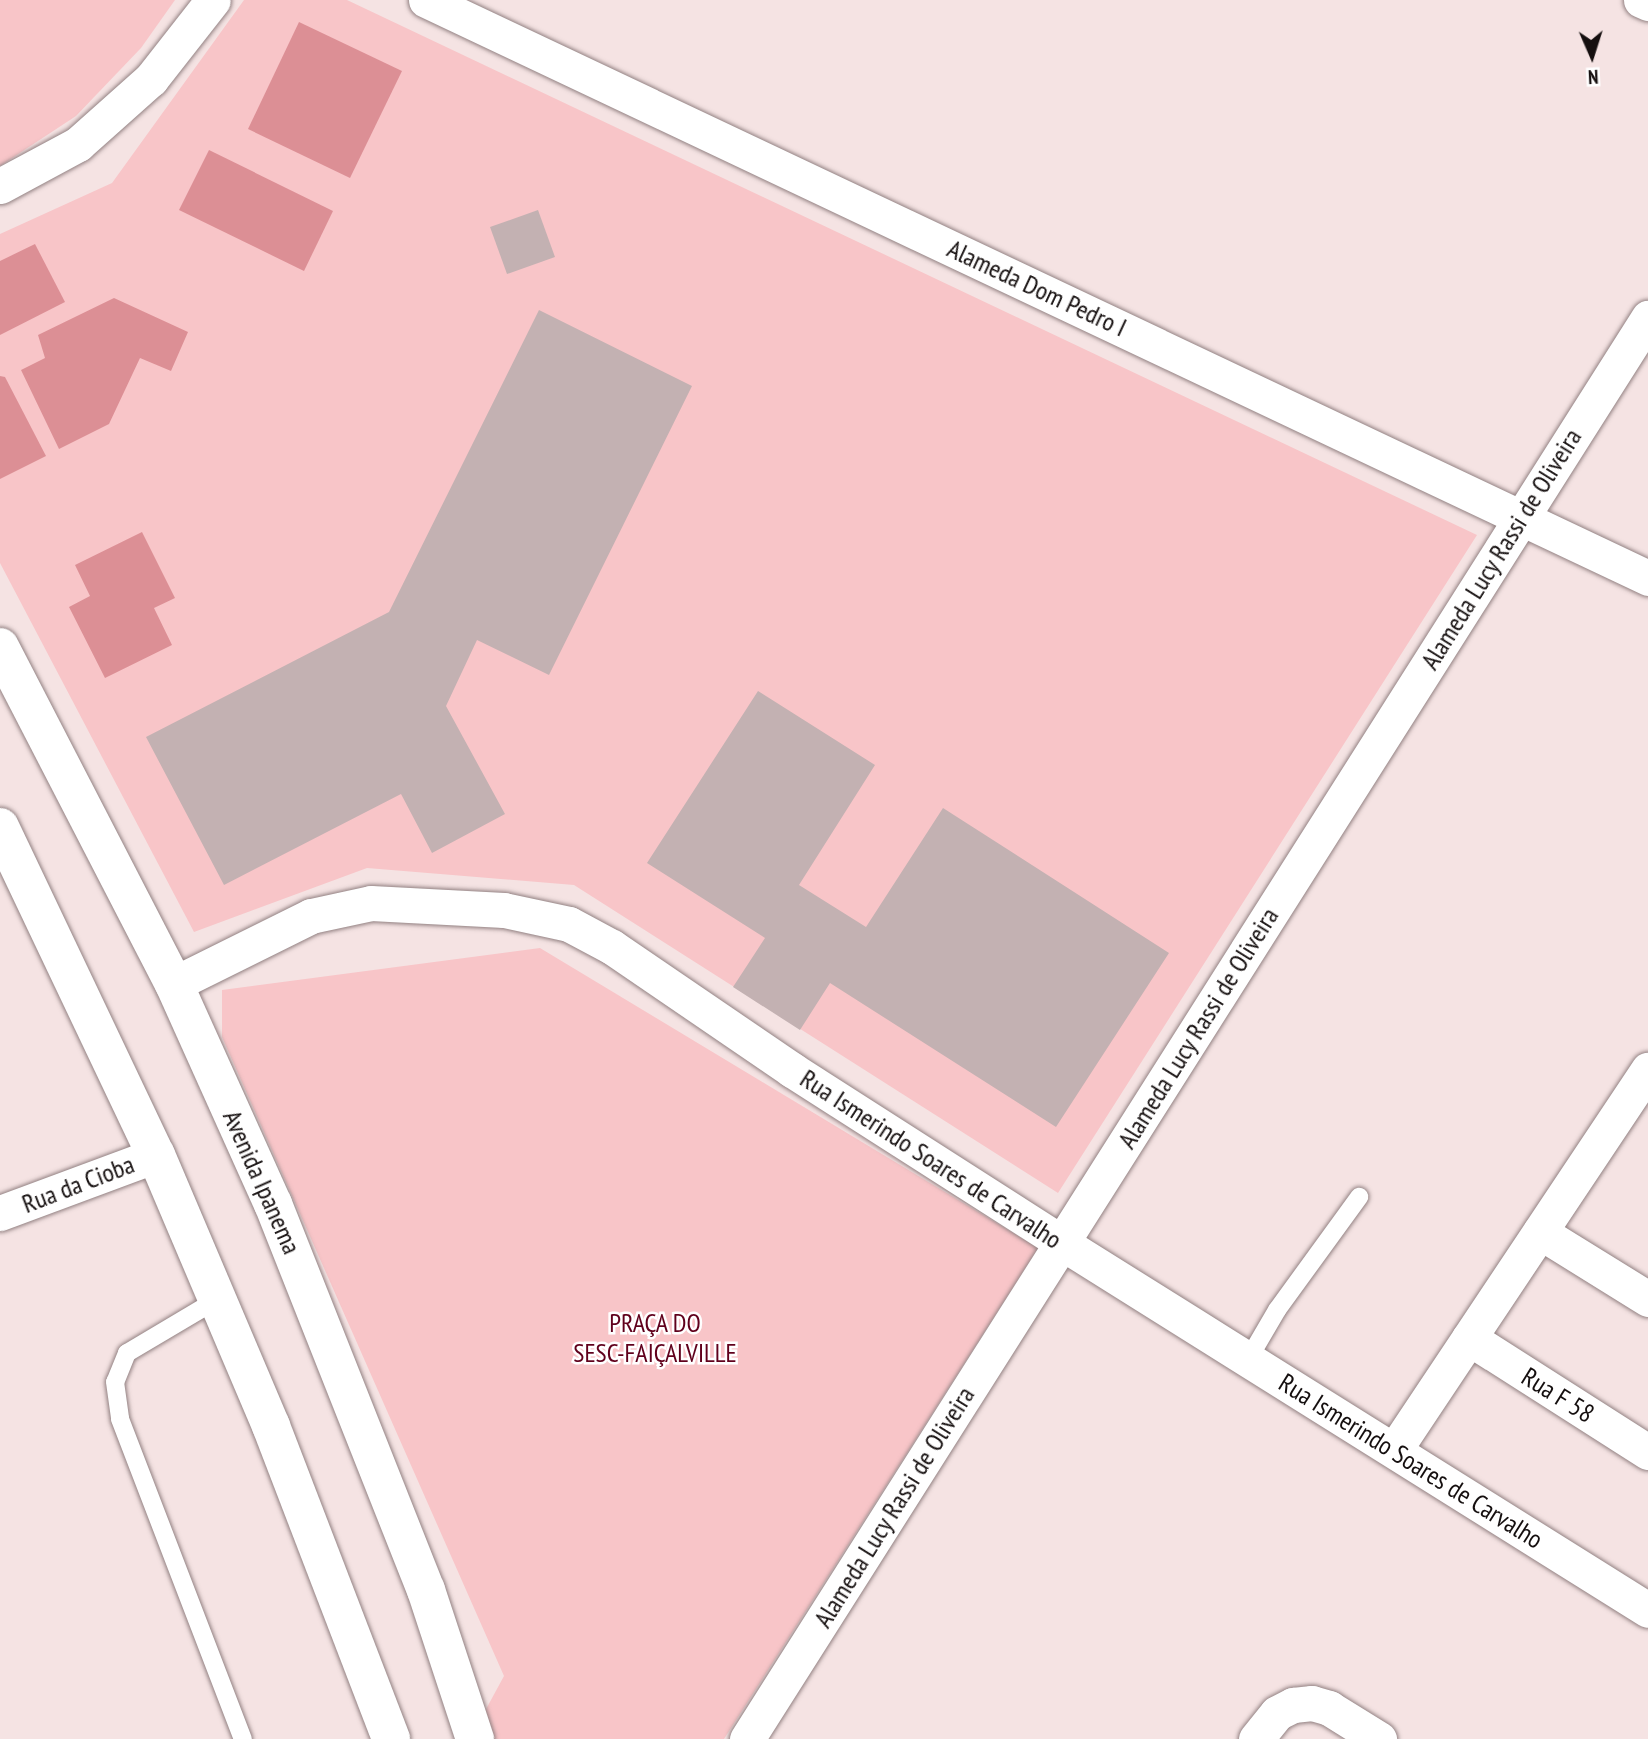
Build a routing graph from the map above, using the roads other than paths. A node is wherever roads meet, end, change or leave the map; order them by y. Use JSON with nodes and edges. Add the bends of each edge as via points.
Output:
{"nodes":[{"id":1,"x":213,"y":0,"type":"edge"},
{"id":2,"x":426,"y":0,"type":"edge"},
{"id":3,"x":1641,"y":0,"type":"edge"},
{"id":4,"x":1648,"y":3,"type":"edge"},
{"id":5,"x":0,"y":186,"type":"edge"},
{"id":6,"x":1648,"y":318,"type":"edge"},
{"id":7,"x":1522,"y":516,"type":"junction"},
{"id":8,"x":1648,"y":578,"type":"edge"},
{"id":9,"x":0,"y":647,"type":"edge"},
{"id":10,"x":0,"y":827,"type":"edge"},
{"id":11,"x":173,"y":984,"type":"junction"},
{"id":12,"x":1648,"y":1070,"type":"edge"},
{"id":13,"x":156,"y":1154,"type":"junction"},
{"id":14,"x":1359,"y":1197,"type":"dead end"},
{"id":15,"x":0,"y":1213,"type":"edge"},
{"id":16,"x":1540,"y":1232,"type":"junction"},
{"id":17,"x":1062,"y":1243,"type":"junction"},
{"id":18,"x":218,"y":1298,"type":"junction"},
{"id":19,"x":1648,"y":1299,"type":"edge"},
{"id":20,"x":1469,"y":1338,"type":"junction"},
{"id":21,"x":1249,"y":1358,"type":"junction"},
{"id":22,"x":1395,"y":1449,"type":"junction"},
{"id":23,"x":1648,"y":1452,"type":"edge"},
{"id":24,"x":1648,"y":1609,"type":"edge"},
{"id":25,"x":243,"y":1739,"type":"edge"},
{"id":26,"x":391,"y":1739,"type":"edge"},
{"id":27,"x":475,"y":1739,"type":"edge"},
{"id":28,"x":747,"y":1739,"type":"edge"},
{"id":29,"x":1256,"y":1739,"type":"edge"},
{"id":30,"x":1379,"y":1739,"type":"edge"}],
"edges":[{"from":1,"to":5,"type":"street","via":[[151,79],[78,144]]},
{"from":2,"to":7,"type":"street","name":"Alameda Dom Pedro I"},
{"from":3,"to":4,"type":"street"},
{"from":6,"to":7,"type":"street","name":"Alameda Lucy Rassi de Oliveira"},
{"from":7,"to":8,"type":"street","name":"Alameda Dom Pedro I"},
{"from":7,"to":17,"type":"street","name":"Alameda Lucy Rassi de Oliveira"},
{"from":9,"to":11,"type":"main road","name":"Avenida Ipanema"},
{"from":10,"to":13,"type":"main road"},
{"from":11,"to":17,"type":"street","name":"Rua Ismerindo Soares de Carvalho","via":[[311,916],[372,903],[504,910],[569,924],[612,947],[792,1070]]},
{"from":11,"to":27,"type":"main road","name":"Avenida Ipanema","via":[[274,1204],[351,1393],[426,1590]]},
{"from":12,"to":16,"type":"street"},
{"from":13,"to":15,"type":"street","name":"Rua da Cioba"},
{"from":13,"to":18,"type":"main road"},
{"from":14,"to":21,"type":"lane","via":[[1277,1310]]},
{"from":16,"to":19,"type":"street"},
{"from":16,"to":20,"type":"street"},
{"from":17,"to":21,"type":"street","name":"Rua Ismerindo Soares de Carvalho"},
{"from":17,"to":28,"type":"street","name":"Alameda Lucy Rassi de Oliveira"},
{"from":18,"to":25,"type":"lane","via":[[127,1353],[115,1382],[120,1419]]},
{"from":18,"to":26,"type":"main road"},
{"from":20,"to":22,"type":"street"},
{"from":20,"to":23,"type":"street","name":"Rua F 58"},
{"from":21,"to":22,"type":"street","name":"Rua Ismerindo Soares de Carvalho"},
{"from":22,"to":24,"type":"street","name":"Rua Ismerindo Soares de Carvalho"},
{"from":29,"to":30,"type":"street","via":[[1277,1713],[1312,1703],[1329,1708]]}]}
